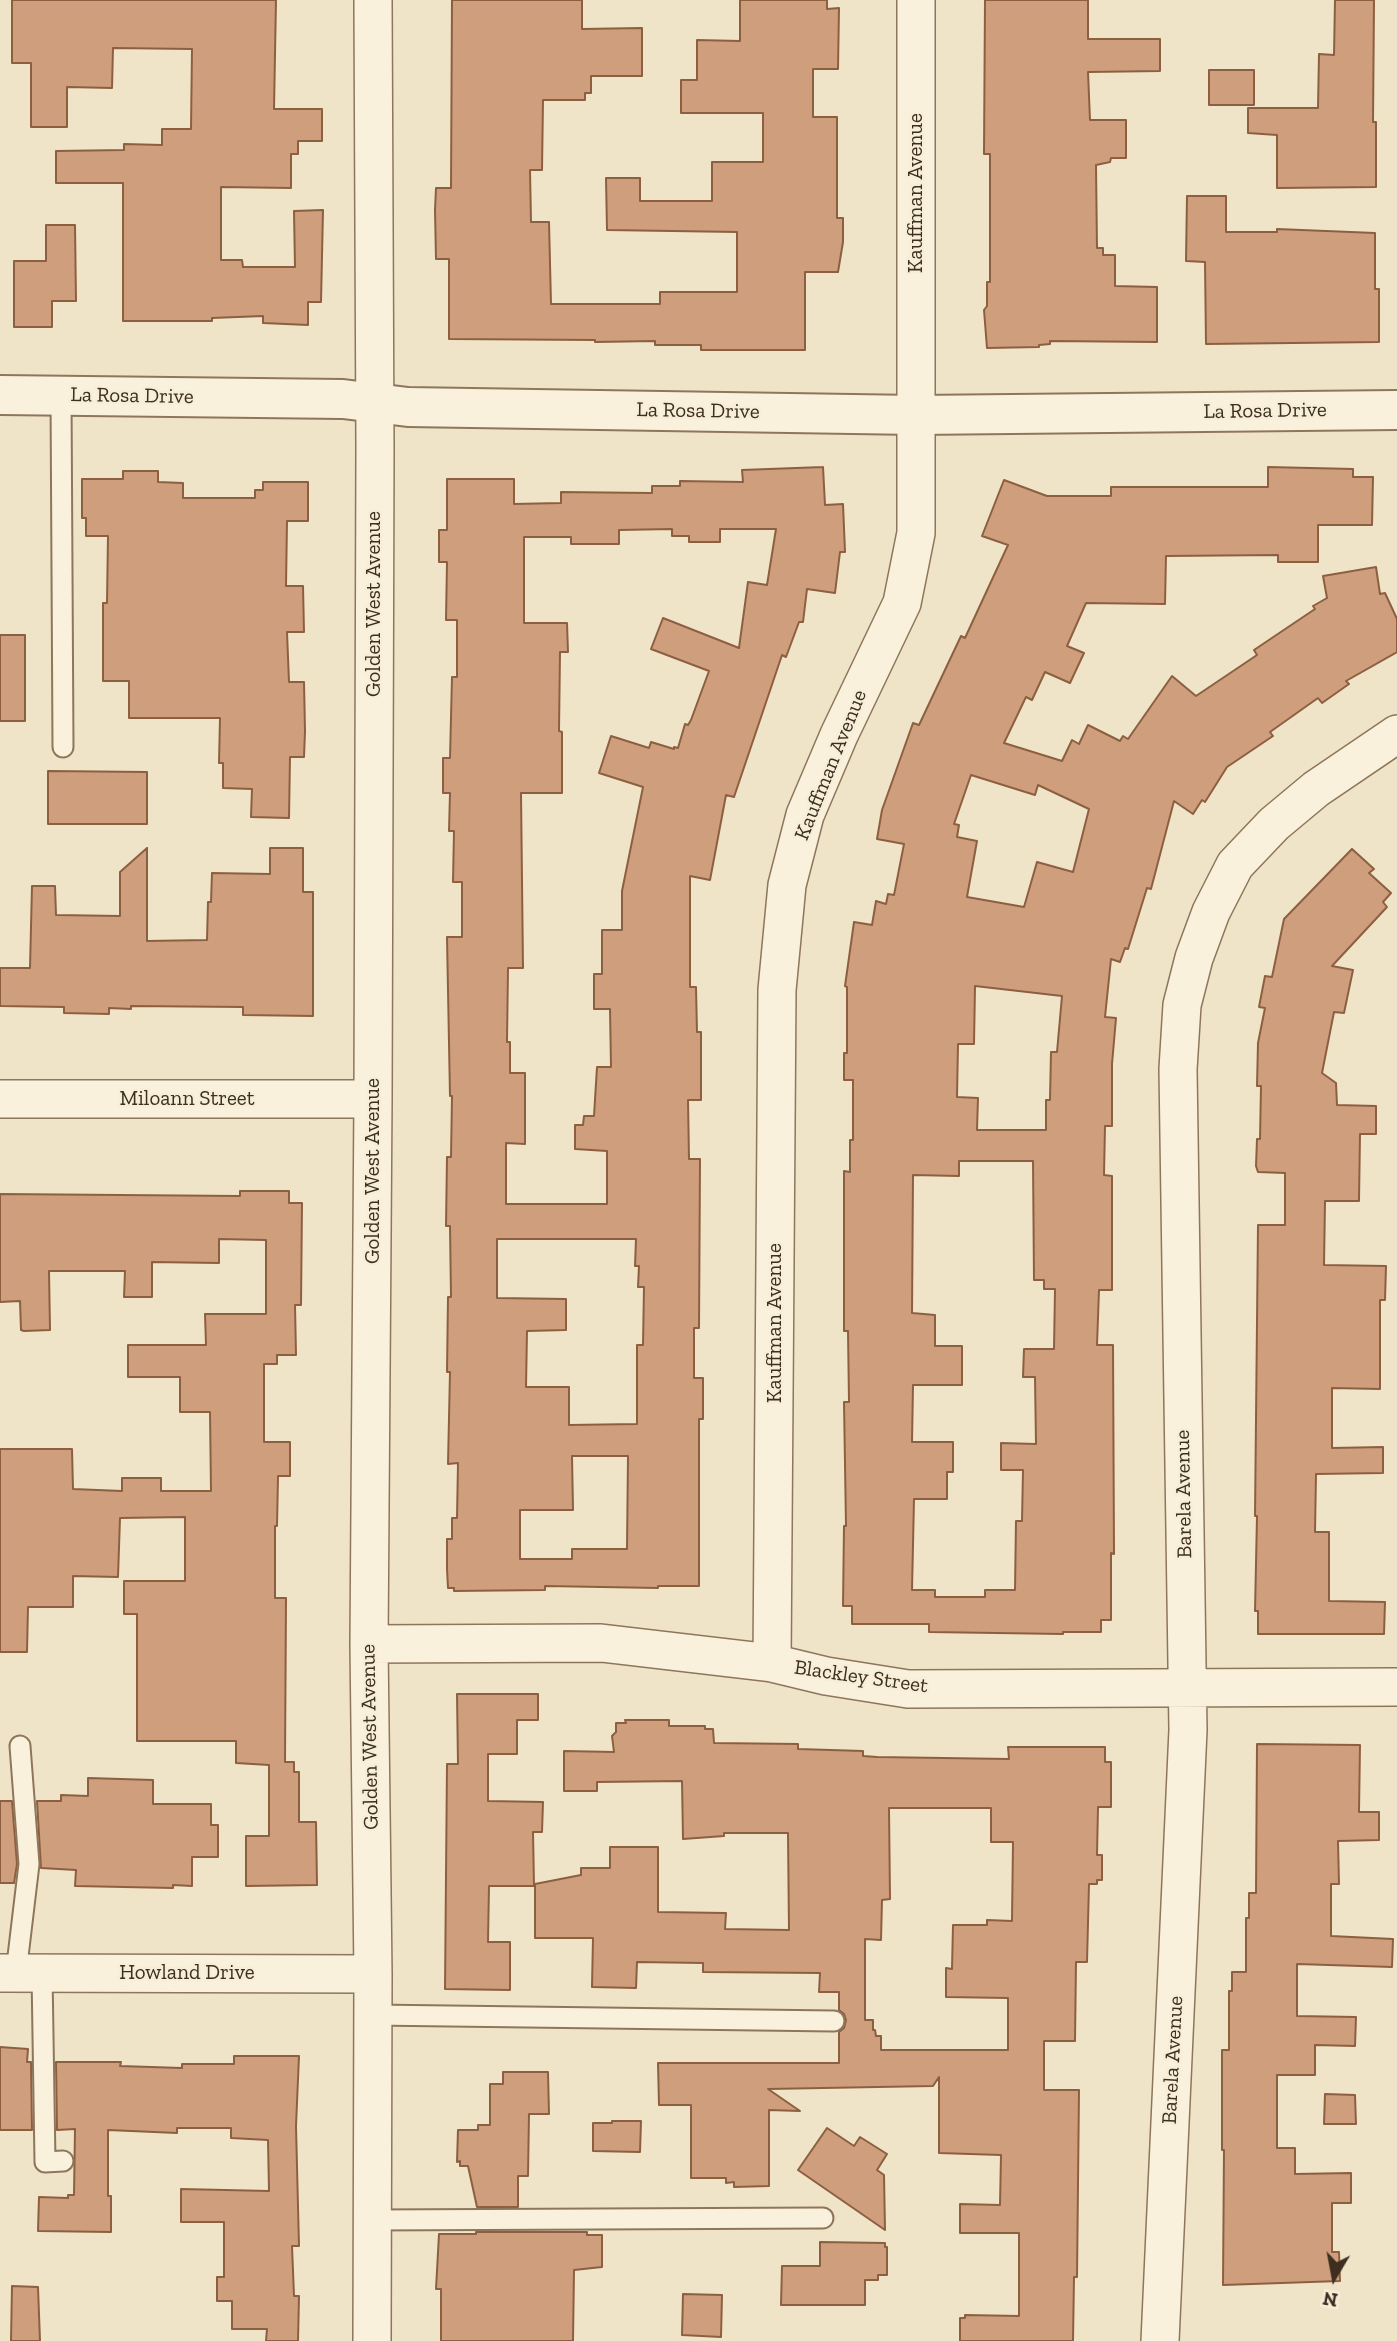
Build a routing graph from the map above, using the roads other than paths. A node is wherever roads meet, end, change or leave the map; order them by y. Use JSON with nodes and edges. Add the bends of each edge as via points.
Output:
{"nodes":[{"id":1,"x":373,"y":0,"type":"edge"},
{"id":2,"x":916,"y":0,"type":"edge"},
{"id":3,"x":0,"y":395,"type":"edge"},
{"id":4,"x":61,"y":396,"type":"junction"},
{"id":5,"x":373,"y":404,"type":"junction"},
{"id":6,"x":1397,"y":410,"type":"edge"},
{"id":7,"x":916,"y":415,"type":"junction"},
{"id":8,"x":1397,"y":734,"type":"edge"},
{"id":9,"x":63,"y":747,"type":"dead end"},
{"id":10,"x":0,"y":1099,"type":"edge"},
{"id":11,"x":373,"y":1099,"type":"junction"},
{"id":12,"x":369,"y":1644,"type":"junction"},
{"id":13,"x":772,"y":1663,"type":"junction"},
{"id":14,"x":1188,"y":1687,"type":"junction"},
{"id":15,"x":1397,"y":1687,"type":"edge"},
{"id":16,"x":20,"y":1745,"type":"dead end"},
{"id":17,"x":19,"y":1973,"type":"edge"},
{"id":18,"x":373,"y":1974,"type":"junction"},
{"id":19,"x":373,"y":2015,"type":"junction"},
{"id":20,"x":834,"y":2021,"type":"dead end"},
{"id":21,"x":64,"y":2161,"type":"dead end"},
{"id":22,"x":823,"y":2218,"type":"dead end"},
{"id":23,"x":373,"y":2220,"type":"junction"},
{"id":24,"x":372,"y":2341,"type":"edge"},
{"id":25,"x":1160,"y":2341,"type":"edge"}],
"edges":[{"from":1,"to":5,"type":"street","name":"Golden West Avenue"},
{"from":2,"to":7,"type":"street","name":"Kauffman Avenue"},
{"from":3,"to":4,"type":"street","name":"La Rosa Drive"},
{"from":4,"to":5,"type":"street","name":"La Rosa Drive","via":[[343,399]]},
{"from":4,"to":9,"type":"lane"},
{"from":5,"to":7,"type":"street","name":"La Rosa Drive"},
{"from":5,"to":11,"type":"street","name":"Golden West Avenue"},
{"from":6,"to":7,"type":"street","name":"La Rosa Drive"},
{"from":7,"to":13,"type":"street","name":"Kauffman Avenue","via":[[916,533],[902,603],[806,815],[787,885],[777,990]]},
{"from":8,"to":14,"type":"street","name":"Barela Avenue","via":[[1316,789],[1235,865],[1211,912],[1182,1006],[1178,1069]]},
{"from":10,"to":11,"type":"street","name":"Miloann Street"},
{"from":11,"to":12,"type":"street","name":"Golden West Avenue"},
{"from":12,"to":13,"type":"street","name":"Blackley Street","via":[[601,1643]]},
{"from":12,"to":18,"type":"street","name":"Golden West Avenue"},
{"from":13,"to":14,"type":"street","name":"Blackley Street","via":[[908,1689]]},
{"from":14,"to":15,"type":"street","name":"Blackley Street"},
{"from":14,"to":25,"type":"street","name":"Barela Avenue"},
{"from":16,"to":17,"type":"lane","via":[[29,1864]]},
{"from":17,"to":18,"type":"street","name":"Howland Drive"},
{"from":17,"to":21,"type":"lane","via":[[45,2162]]},
{"from":18,"to":19,"type":"street","name":"Golden West Avenue"},
{"from":19,"to":20,"type":"lane"},
{"from":19,"to":23,"type":"street","name":"Golden West Avenue"},
{"from":22,"to":23,"type":"lane"},
{"from":23,"to":24,"type":"street","name":"Golden West Avenue"}]}
